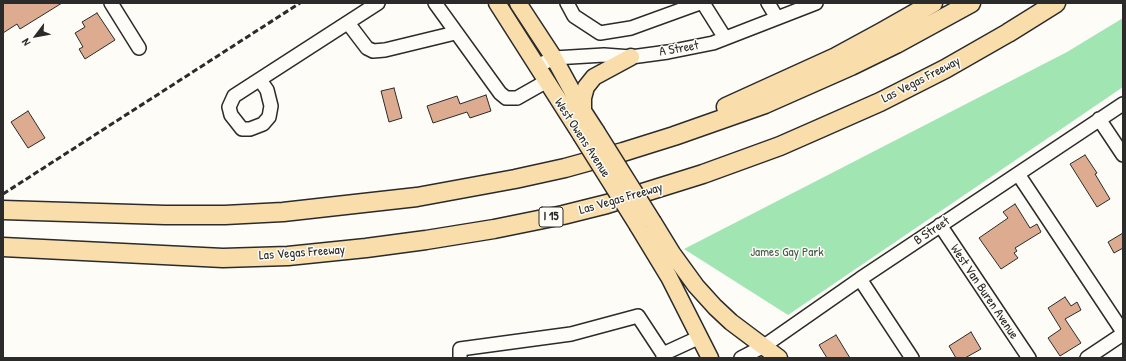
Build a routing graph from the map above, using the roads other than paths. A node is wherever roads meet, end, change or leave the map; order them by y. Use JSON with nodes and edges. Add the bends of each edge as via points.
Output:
{"nodes":[{"id":1,"x":111,"y":3,"type":"edge"},
{"id":2,"x":378,"y":3,"type":"edge"},
{"id":3,"x":435,"y":3,"type":"edge"},
{"id":4,"x":497,"y":3,"type":"edge"},
{"id":5,"x":518,"y":3,"type":"edge"},
{"id":6,"x":567,"y":3,"type":"edge"},
{"id":7,"x":700,"y":3,"type":"edge"},
{"id":8,"x":703,"y":3,"type":"edge"},
{"id":9,"x":768,"y":3,"type":"edge"},
{"id":10,"x":816,"y":3,"type":"edge"},
{"id":11,"x":933,"y":3,"type":"edge"},
{"id":12,"x":971,"y":3,"type":"edge"},
{"id":13,"x":1056,"y":3,"type":"edge"},
{"id":14,"x":800,"y":6,"type":"edge"},
{"id":15,"x":777,"y":18,"type":"junction"},
{"id":16,"x":348,"y":22,"type":"junction"},
{"id":17,"x":456,"y":33,"type":"junction"},
{"id":18,"x":725,"y":38,"type":"junction"},
{"id":19,"x":139,"y":48,"type":"dead end"},
{"id":20,"x":631,"y":57,"type":"junction"},
{"id":21,"x":554,"y":58,"type":"junction"},
{"id":22,"x":537,"y":66,"type":"junction"},
{"id":23,"x":260,"y":80,"type":"dead end"},
{"id":24,"x":546,"y":81,"type":"junction"},
{"id":25,"x":1123,"y":104,"type":"edge"},
{"id":26,"x":583,"y":111,"type":"junction"},
{"id":27,"x":1099,"y":119,"type":"junction"},
{"id":28,"x":623,"y":152,"type":"junction"},
{"id":29,"x":1123,"y":155,"type":"edge"},
{"id":30,"x":1018,"y":174,"type":"junction"},
{"id":31,"x":3,"y":210,"type":"edge"},
{"id":32,"x":646,"y":224,"type":"junction"},
{"id":33,"x":940,"y":226,"type":"junction"},
{"id":34,"x":3,"y":247,"type":"edge"},
{"id":35,"x":860,"y":279,"type":"junction"},
{"id":36,"x":1123,"y":333,"type":"edge"},
{"id":37,"x":700,"y":337,"type":"junction"},
{"id":38,"x":764,"y":346,"type":"junction"},
{"id":39,"x":663,"y":356,"type":"edge"},
{"id":40,"x":460,"y":358,"type":"edge"},
{"id":41,"x":710,"y":358,"type":"edge"},
{"id":42,"x":741,"y":358,"type":"edge"},
{"id":43,"x":779,"y":358,"type":"edge"},
{"id":44,"x":912,"y":358,"type":"edge"},
{"id":45,"x":1029,"y":358,"type":"edge"},
{"id":46,"x":1087,"y":358,"type":"edge"}],
"edges":[{"from":1,"to":19,"type":"street"},
{"from":2,"to":16,"type":"street"},
{"from":3,"to":17,"type":"street"},
{"from":4,"to":22,"type":"main road","name":"West Owens Avenue"},
{"from":5,"to":21,"type":"main road","name":"West Owens Avenue"},
{"from":6,"to":7,"type":"street","via":[[574,16],[600,33],[631,28]]},
{"from":8,"to":18,"type":"street"},
{"from":9,"to":15,"type":"street"},
{"from":10,"to":14,"type":"street","name":"A Street"},
{"from":11,"to":28,"type":"highway","via":[[836,57]]},
{"from":12,"to":28,"type":"highway","via":[[896,44],[819,81],[765,104]]},
{"from":13,"to":34,"type":"highway","name":"Las Vegas Freeway","number":"I 15","via":[[1008,33],[880,102],[780,146],[703,174],[563,215],[426,240],[288,256],[223,258]]},
{"from":14,"to":15,"type":"street","name":"A Street"},
{"from":15,"to":18,"type":"street","name":"A Street"},
{"from":16,"to":17,"type":"street","via":[[372,51]]},
{"from":16,"to":23,"type":"street"},
{"from":17,"to":24,"type":"street","via":[[506,98],[517,98]]},
{"from":18,"to":20,"type":"street","name":"A Street","via":[[706,44]]},
{"from":20,"to":21,"type":"street","name":"A Street","via":[[604,55]]},
{"from":20,"to":26,"type":"main road","via":[[594,77],[586,87]]},
{"from":21,"to":22,"type":"street","name":"A Street"},
{"from":21,"to":26,"type":"main road","name":"West Owens Avenue"},
{"from":22,"to":24,"type":"main road","name":"West Owens Avenue"},
{"from":24,"to":32,"type":"main road","name":"West Owens Avenue","bridge":true,"via":[[581,136]]},
{"from":25,"to":27,"type":"street","name":"B Street"},
{"from":26,"to":32,"type":"main road","name":"West Owens Avenue","bridge":true},
{"from":27,"to":29,"type":"street"},
{"from":27,"to":30,"type":"street","name":"B Street"},
{"from":28,"to":31,"type":"highway","via":[[565,168],[467,189],[283,212],[225,216]]},
{"from":30,"to":33,"type":"street","name":"B Street"},
{"from":30,"to":36,"type":"street"},
{"from":32,"to":37,"type":"main road","name":"West Owens Avenue","via":[[669,277]]},
{"from":32,"to":38,"type":"main road","name":"West Owens Avenue","via":[[672,253],[696,286],[731,322]]},
{"from":33,"to":35,"type":"street","name":"B Street"},
{"from":33,"to":45,"type":"street","name":"West Van Buren Avenue"},
{"from":35,"to":38,"type":"street","name":"B Street"},
{"from":35,"to":44,"type":"street"},
{"from":36,"to":46,"type":"street"},
{"from":37,"to":39,"type":"street"},
{"from":37,"to":41,"type":"main road","name":"West Owens Avenue"},
{"from":38,"to":42,"type":"street","name":"B Street"},
{"from":38,"to":43,"type":"main road","name":"West Owens Avenue"},
{"from":39,"to":40,"type":"street","via":[[638,316],[571,334],[460,348]]}]}
